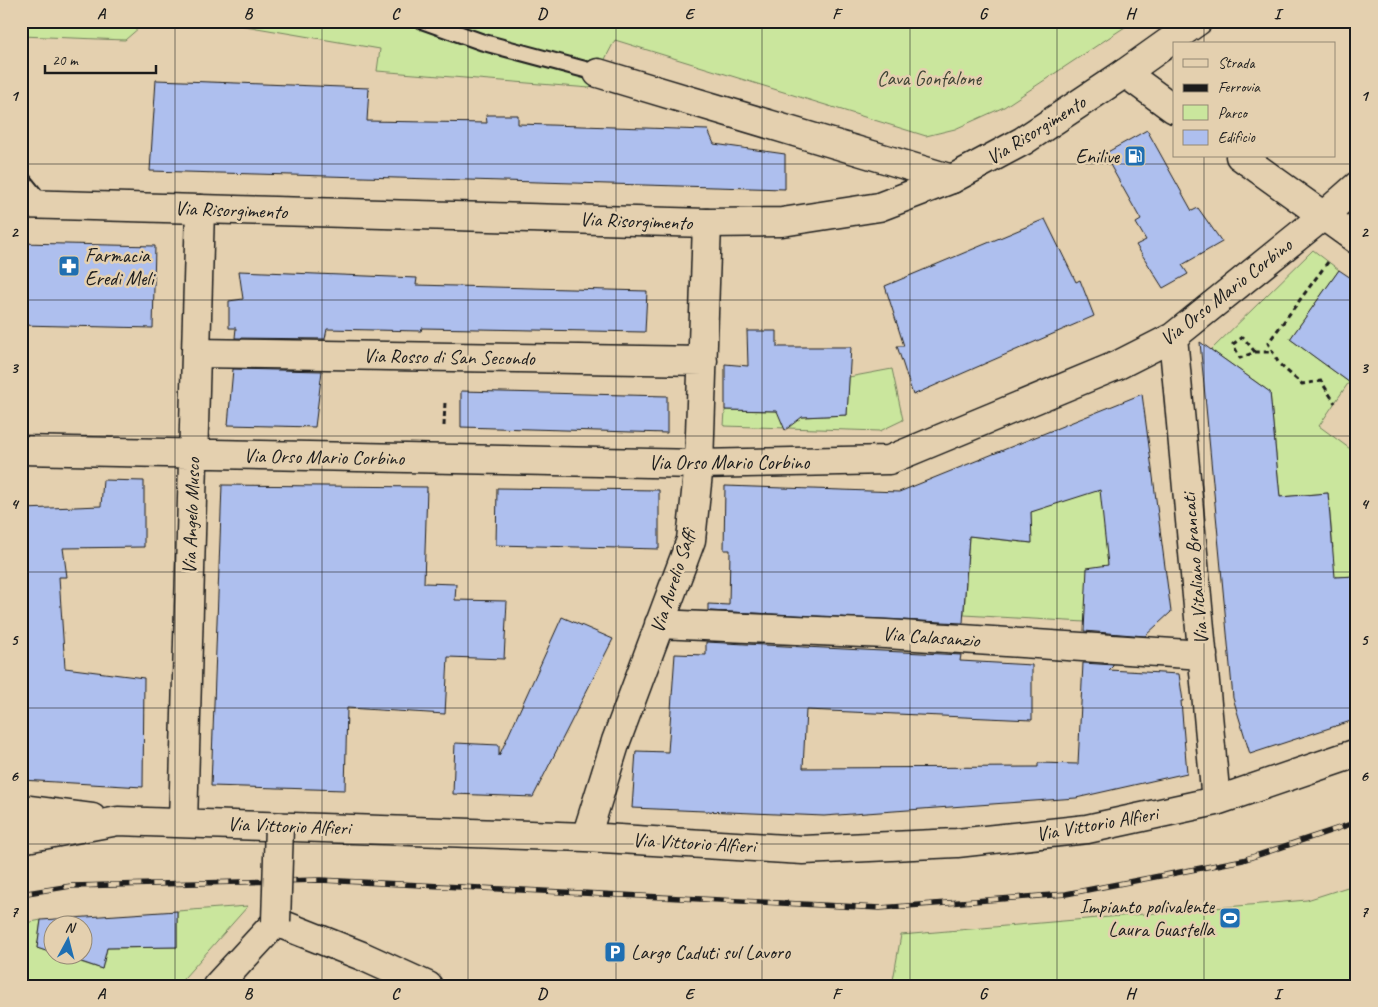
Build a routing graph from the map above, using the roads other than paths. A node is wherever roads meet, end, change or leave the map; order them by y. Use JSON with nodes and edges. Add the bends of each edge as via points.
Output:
{"nodes":[{"id":1,"x":423,"y":21,"type":"edge"},
{"id":2,"x":1198,"y":21,"type":"edge"},
{"id":3,"x":1125,"y":73,"type":"junction"},
{"id":4,"x":598,"y":74,"type":"joint"},
{"id":5,"x":1173,"y":108,"type":"edge"},
{"id":6,"x":1243,"y":158,"type":"edge"},
{"id":7,"x":21,"y":178,"type":"edge"},
{"id":8,"x":952,"y":179,"type":"junction"},
{"id":9,"x":1357,"y":186,"type":"edge"},
{"id":10,"x":32,"y":204,"type":"edge"},
{"id":11,"x":200,"y":209,"type":"junction"},
{"id":12,"x":1323,"y":216,"type":"junction"},
{"id":13,"x":707,"y":224,"type":"junction"},
{"id":14,"x":1357,"y":240,"type":"edge"},
{"id":15,"x":1173,"y":338,"type":"junction"},
{"id":16,"x":196,"y":354,"type":"junction"},
{"id":17,"x":703,"y":361,"type":"junction"},
{"id":18,"x":21,"y":450,"type":"edge"},
{"id":19,"x":193,"y":454,"type":"junction"},
{"id":20,"x":699,"y":464,"type":"junction"},
{"id":21,"x":660,"y":624,"type":"junction"},
{"id":22,"x":1202,"y":655,"type":"junction"},
{"id":23,"x":1357,"y":753,"type":"edge"},
{"id":24,"x":1216,"y":800,"type":"junction"},
{"id":25,"x":21,"y":809,"type":"edge"},
{"id":26,"x":118,"y":821,"type":"junction"},
{"id":27,"x":183,"y":823,"type":"junction"},
{"id":28,"x":279,"y":826,"type":"junction"},
{"id":29,"x":586,"y":837,"type":"junction"},
{"id":30,"x":21,"y":839,"type":"edge"},
{"id":31,"x":276,"y":922,"type":"junction"},
{"id":32,"x":217,"y":986,"type":"edge"},
{"id":33,"x":428,"y":986,"type":"edge"}],
"edges":[{"from":1,"to":4,"type":"lane","via":[[482,42]]},
{"from":2,"to":3,"type":"street","name":"Via Risorgimento"},
{"from":3,"to":5,"type":"street"},
{"from":3,"to":8,"type":"street","name":"Via Risorgimento","via":[[1023,141]]},
{"from":4,"to":8,"type":"street"},
{"from":6,"to":12,"type":"street"},
{"from":7,"to":10,"type":"lane"},
{"from":8,"to":13,"type":"street","name":"Via Risorgimento","via":[[879,206],[782,222]]},
{"from":9,"to":12,"type":"street","name":"Via Orso Mario Corbino"},
{"from":10,"to":11,"type":"street","name":"Via Risorgimento"},
{"from":11,"to":13,"type":"street","name":"Via Risorgimento"},
{"from":11,"to":16,"type":"street","name":"Via Angelo Musco"},
{"from":12,"to":14,"type":"street"},
{"from":12,"to":15,"type":"street","name":"Via Orso Mario Corbino"},
{"from":13,"to":17,"type":"street","name":"Via Aurelio Saffi"},
{"from":15,"to":20,"type":"street","name":"Via Orso Mario Corbino","via":[[1118,365],[889,460]]},
{"from":15,"to":22,"type":"street","name":"Via Vitaliano Brancati"},
{"from":16,"to":17,"type":"street","name":"Via Rosso di San Secondo"},
{"from":16,"to":19,"type":"street","name":"Via Angelo Musco"},
{"from":17,"to":20,"type":"street","name":"Via Aurelio Saffi"},
{"from":18,"to":19,"type":"street","name":"Via Orso Mario Corbino"},
{"from":19,"to":20,"type":"street","name":"Via Orso Mario Corbino"},
{"from":19,"to":27,"type":"street","name":"Via Angelo Musco"},
{"from":20,"to":21,"type":"street","name":"Via Aurelio Saffi","via":[[691,540]]},
{"from":21,"to":22,"type":"street","name":"Via Calasanzio","via":[[886,634]]},
{"from":21,"to":29,"type":"street","name":"Via Aurelio Saffi","via":[[616,740]]},
{"from":22,"to":24,"type":"street","name":"Via Vitaliano Brancati"},
{"from":23,"to":24,"type":"street","name":"Via Vittorio Alfieri"},
{"from":24,"to":29,"type":"street","name":"Via Vittorio Alfieri","via":[[1088,829],[956,844],[803,850]]},
{"from":25,"to":26,"type":"street"},
{"from":26,"to":27,"type":"street","name":"Via Vittorio Alfieri"},
{"from":26,"to":30,"type":"street","name":"Via Vittorio Alfieri"},
{"from":27,"to":28,"type":"street","name":"Via Vittorio Alfieri"},
{"from":28,"to":29,"type":"street","name":"Via Vittorio Alfieri"},
{"from":28,"to":31,"type":"street","bridge":true},
{"from":31,"to":32,"type":"street"},
{"from":31,"to":33,"type":"street"}]}
